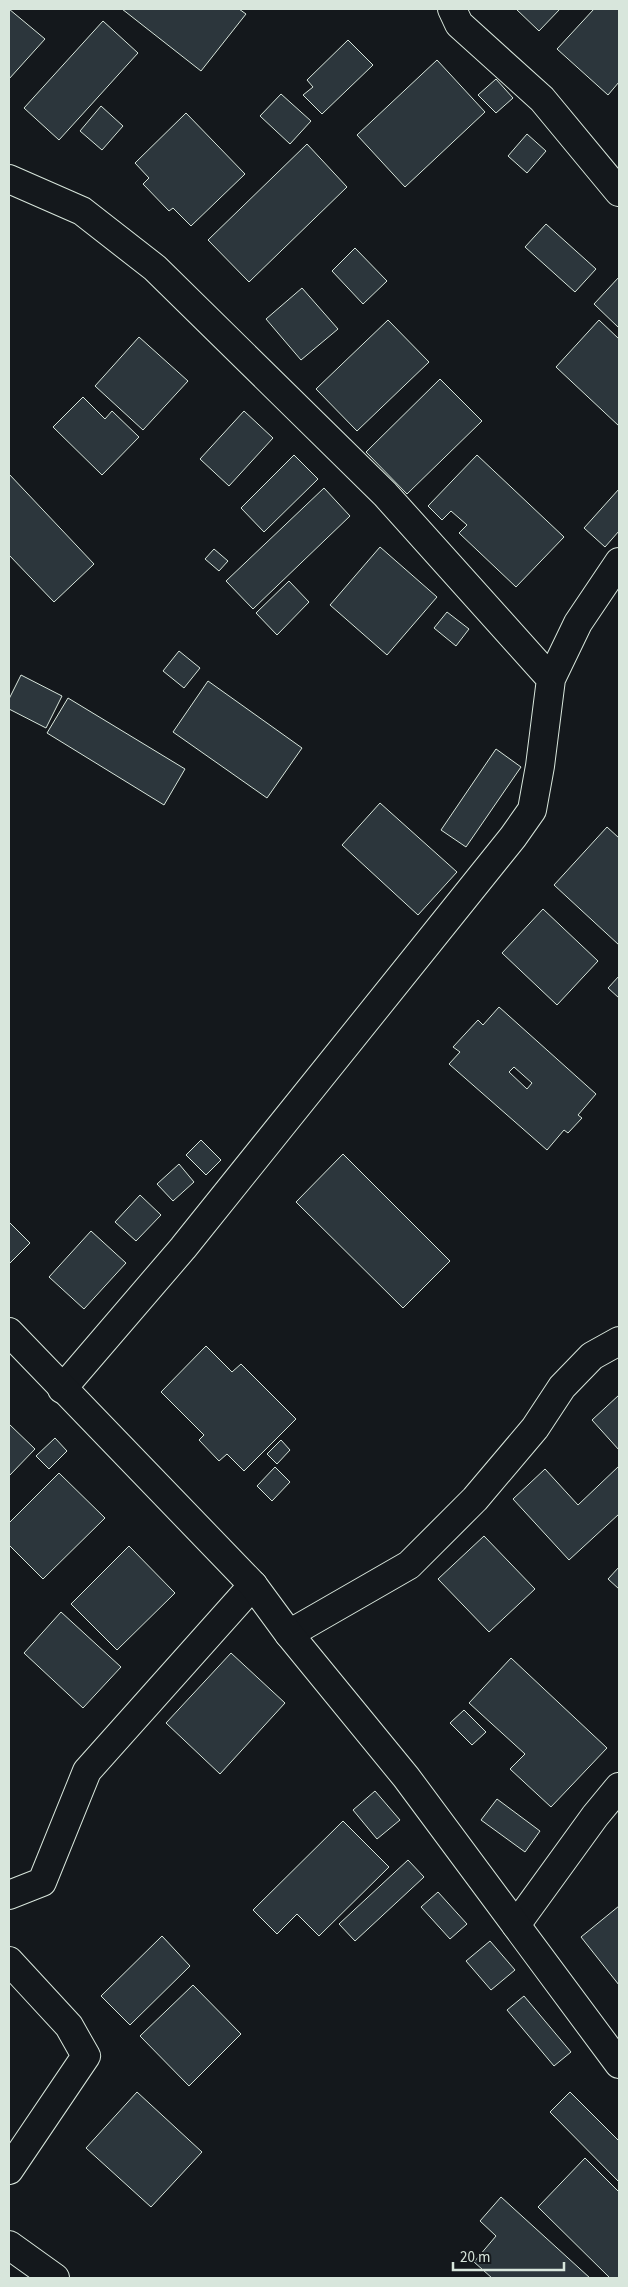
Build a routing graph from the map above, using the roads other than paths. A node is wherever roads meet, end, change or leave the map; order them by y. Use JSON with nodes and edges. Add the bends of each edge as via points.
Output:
{"nodes":[{"id":1,"x":452,"y":9,"type":"edge"},
{"id":2,"x":9,"y":179,"type":"edge"},
{"id":3,"x":619,"y":192,"type":"edge"},
{"id":4,"x":619,"y":562,"type":"edge"},
{"id":5,"x":551,"y":680,"type":"junction"},
{"id":6,"x":9,"y":1332,"type":"edge"},
{"id":7,"x":619,"y":1341,"type":"edge"},
{"id":8,"x":62,"y":1390,"type":"junction"},
{"id":9,"x":253,"y":1585,"type":"junction"},
{"id":10,"x":289,"y":1634,"type":"junction"},
{"id":11,"x":619,"y":1787,"type":"edge"},
{"id":12,"x":9,"y":1895,"type":"edge"},
{"id":13,"x":516,"y":1925,"type":"junction"},
{"id":14,"x":9,"y":1961,"type":"edge"},
{"id":15,"x":619,"y":2064,"type":"edge"},
{"id":16,"x":9,"y":2170,"type":"edge"},
{"id":17,"x":9,"y":2245,"type":"edge"},
{"id":18,"x":55,"y":2278,"type":"edge"}],
"edges":[{"from":1,"to":3,"type":"street","via":[[459,24],[542,99]]},
{"from":2,"to":5,"type":"street","via":[[82,211],[155,268],[385,494]]},
{"from":4,"to":5,"type":"street","via":[[578,623]]},
{"from":5,"to":8,"type":"street","via":[[532,810],[183,1248]]},
{"from":6,"to":8,"type":"street"},
{"from":7,"to":10,"type":"street","via":[[592,1356],[562,1387],[535,1428],[475,1499],[408,1565]]},
{"from":8,"to":9,"type":"street"},
{"from":9,"to":10,"type":"street"},
{"from":9,"to":12,"type":"street","via":[[87,1771],[42,1882]]},
{"from":10,"to":13,"type":"street","via":[[406,1776]]},
{"from":11,"to":13,"type":"street"},
{"from":13,"to":15,"type":"street"},
{"from":14,"to":16,"type":"street","via":[[69,2026],[86,2056]]},
{"from":17,"to":18,"type":"street"}]}
